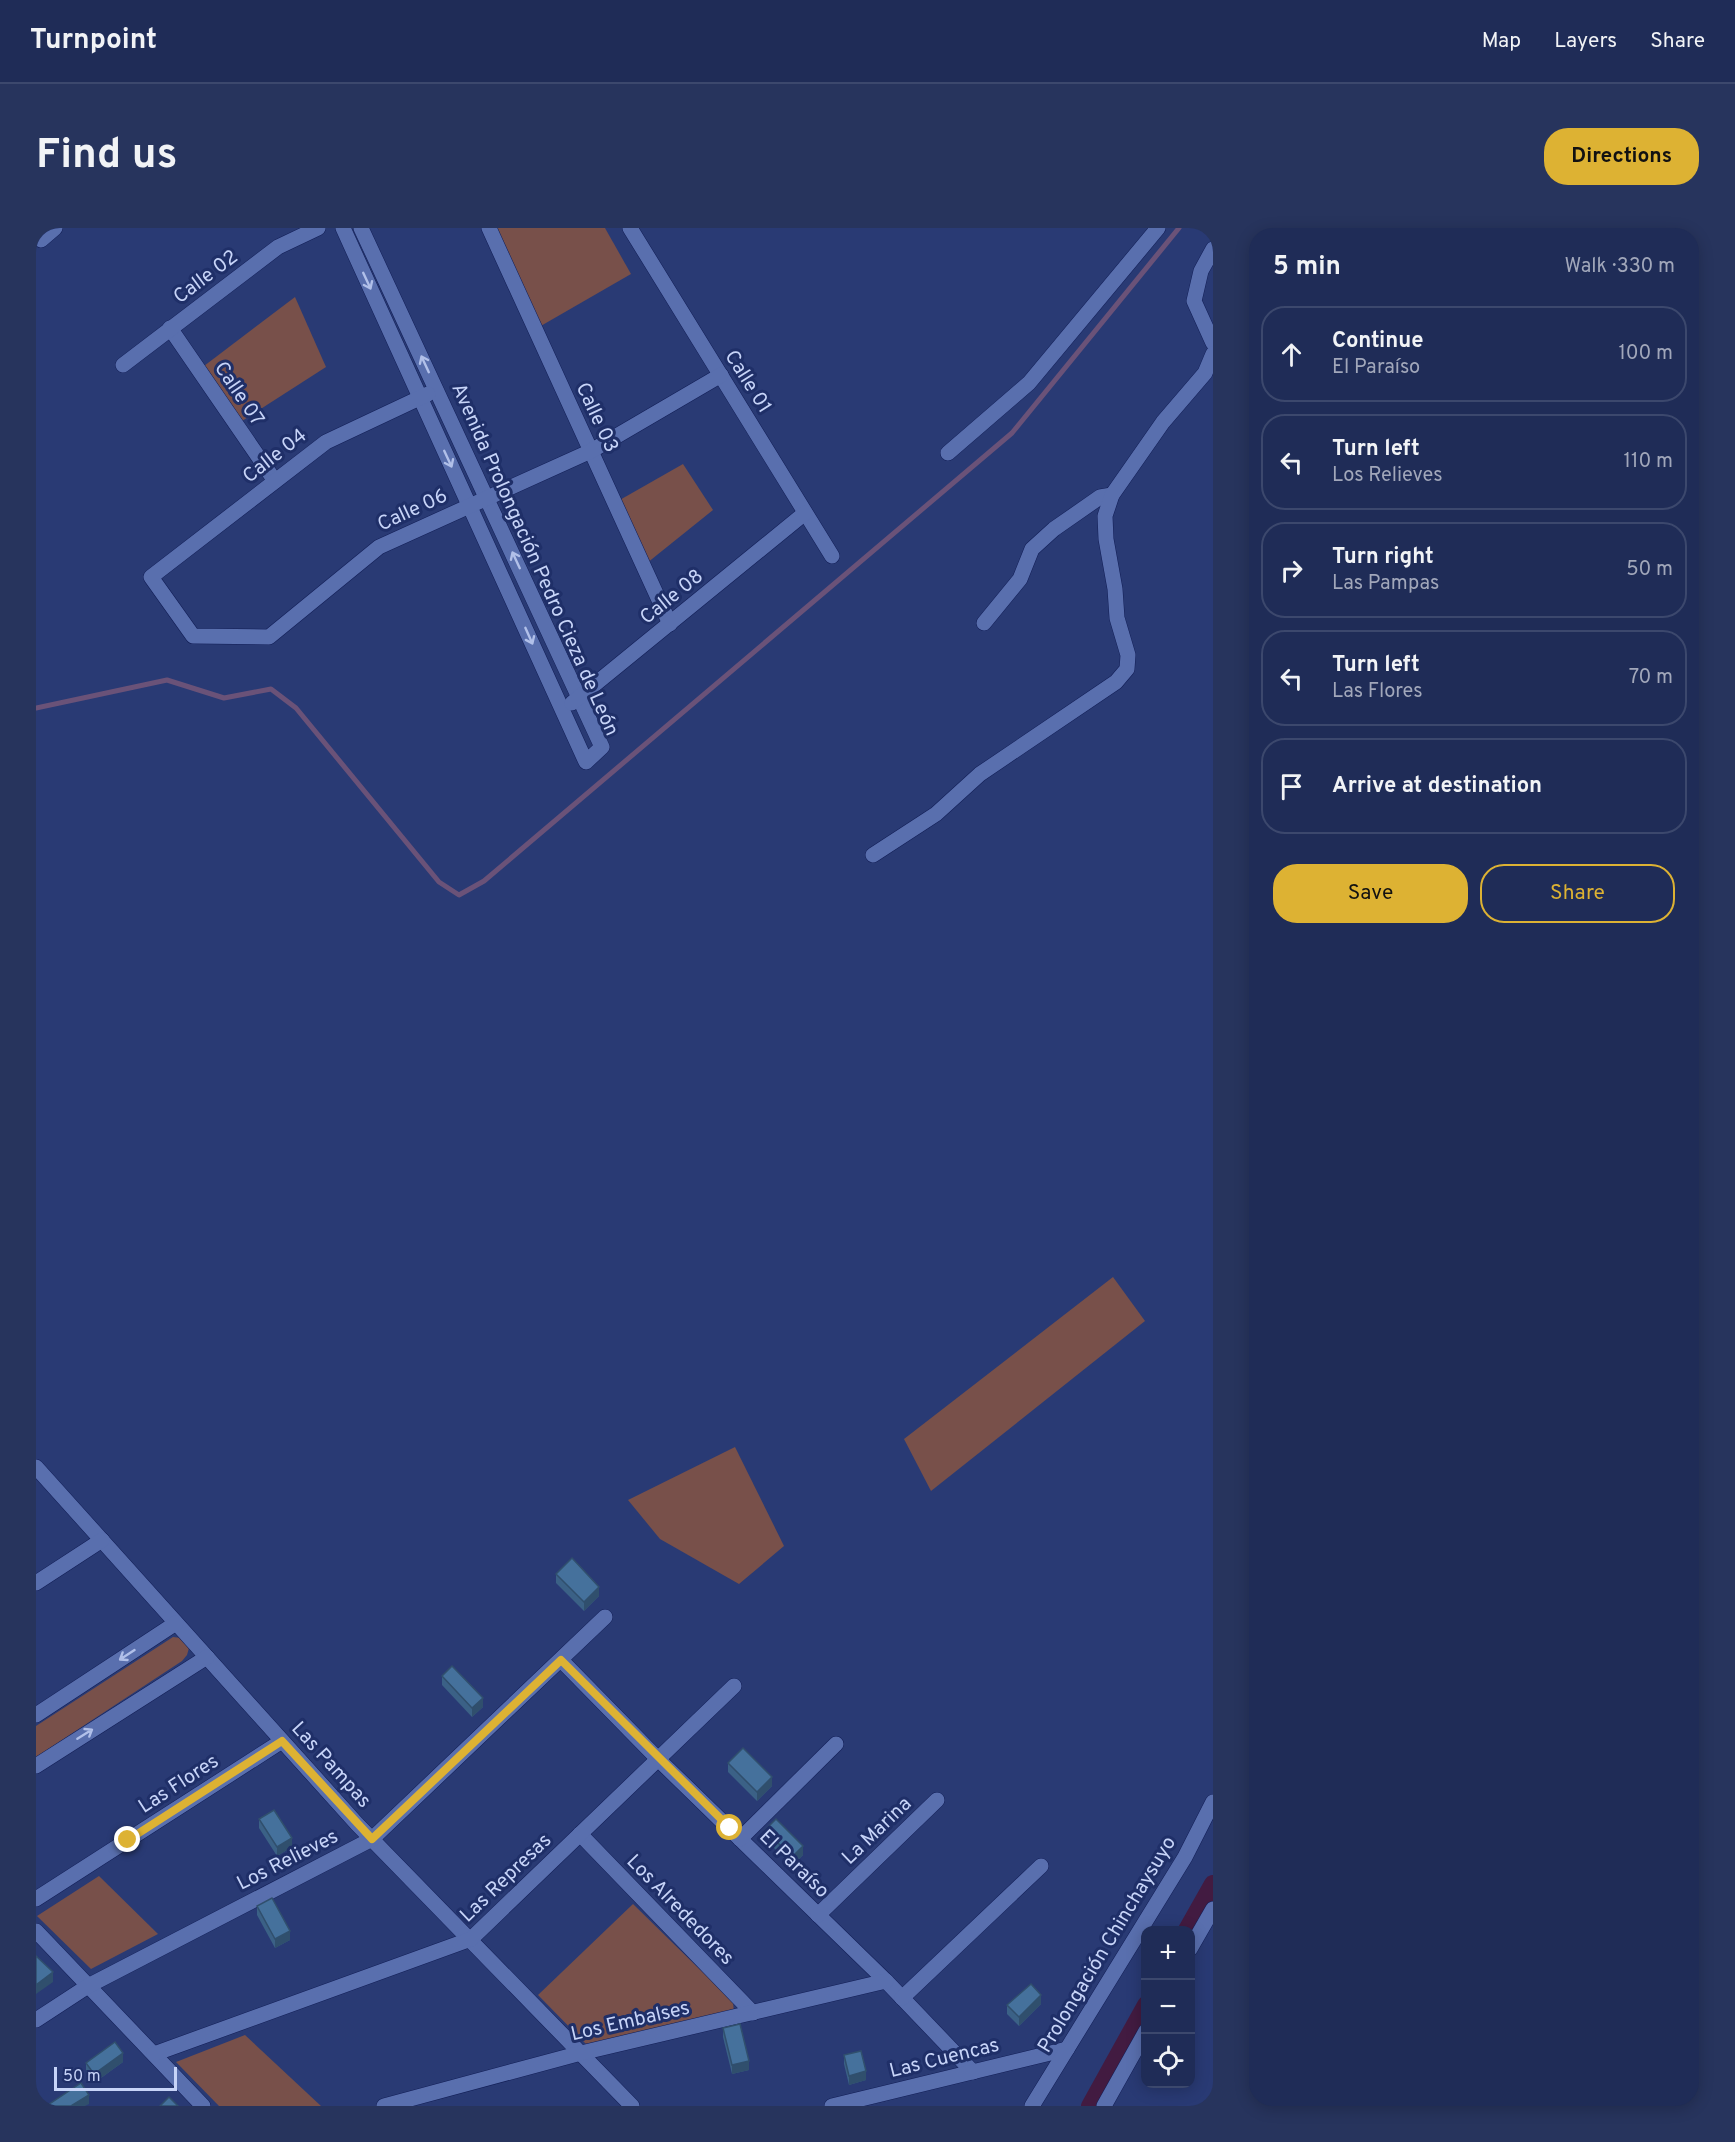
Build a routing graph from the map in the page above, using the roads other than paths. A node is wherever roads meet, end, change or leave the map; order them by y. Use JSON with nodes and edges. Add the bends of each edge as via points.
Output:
{"nodes":[{"id":1,"x":55,"y":228,"type":"edge"},
{"id":2,"x":318,"y":228,"type":"edge"},
{"id":3,"x":342,"y":228,"type":"edge"},
{"id":4,"x":361,"y":228,"type":"edge"},
{"id":5,"x":489,"y":228,"type":"edge"},
{"id":6,"x":630,"y":228,"type":"edge"},
{"id":7,"x":1158,"y":228,"type":"edge"},
{"id":8,"x":41,"y":240,"type":"dead end"},
{"id":9,"x":1213,"y":249,"type":"edge"},
{"id":10,"x":171,"y":328,"type":"junction"},
{"id":11,"x":1213,"y":343,"type":"edge"},
{"id":12,"x":1213,"y":354,"type":"edge"},
{"id":13,"x":123,"y":365,"type":"dead end"},
{"id":14,"x":721,"y":375,"type":"junction"},
{"id":15,"x":436,"y":389,"type":"junction"},
{"id":16,"x":420,"y":398,"type":"junction"},
{"id":17,"x":591,"y":451,"type":"junction"},
{"id":18,"x":948,"y":453,"type":"dead end"},
{"id":19,"x":275,"y":481,"type":"junction"},
{"id":20,"x":1112,"y":495,"type":"junction"},
{"id":21,"x":487,"y":498,"type":"junction"},
{"id":22,"x":469,"y":506,"type":"junction"},
{"id":23,"x":805,"y":513,"type":"junction"},
{"id":24,"x":831,"y":556,"type":"dead end"},
{"id":25,"x":151,"y":577,"type":"joint"},
{"id":26,"x":984,"y":623,"type":"dead end"},
{"id":27,"x":670,"y":624,"type":"junction"},
{"id":28,"x":580,"y":697,"type":"junction"},
{"id":29,"x":563,"y":711,"type":"junction"},
{"id":30,"x":873,"y":855,"type":"dead end"},
{"id":31,"x":36,"y":1467,"type":"edge"},
{"id":32,"x":102,"y":1540,"type":"junction"},
{"id":33,"x":36,"y":1583,"type":"edge"},
{"id":34,"x":605,"y":1617,"type":"dead end"},
{"id":35,"x":176,"y":1623,"type":"junction"},
{"id":36,"x":207,"y":1657,"type":"junction"},
{"id":37,"x":561,"y":1660,"type":"junction"},
{"id":38,"x":734,"y":1686,"type":"dead end"},
{"id":39,"x":36,"y":1715,"type":"edge"},
{"id":40,"x":282,"y":1741,"type":"junction"},
{"id":41,"x":836,"y":1744,"type":"dead end"},
{"id":42,"x":658,"y":1759,"type":"junction"},
{"id":43,"x":36,"y":1766,"type":"edge"},
{"id":44,"x":937,"y":1800,"type":"dead end"},
{"id":45,"x":1213,"y":1802,"type":"edge"},
{"id":46,"x":580,"y":1834,"type":"junction"},
{"id":47,"x":372,"y":1839,"type":"junction"},
{"id":48,"x":740,"y":1839,"type":"junction"},
{"id":49,"x":1041,"y":1866,"type":"dead end"},
{"id":50,"x":36,"y":1899,"type":"edge"},
{"id":51,"x":1213,"y":1909,"type":"edge"},
{"id":52,"x":818,"y":1915,"type":"junction"},
{"id":53,"x":36,"y":1931,"type":"edge"},
{"id":54,"x":471,"y":1939,"type":"junction"},
{"id":55,"x":1195,"y":1942,"type":"edge"},
{"id":56,"x":886,"y":1981,"type":"junction"},
{"id":57,"x":88,"y":1986,"type":"junction"},
{"id":58,"x":902,"y":1998,"type":"junction"},
{"id":59,"x":753,"y":2013,"type":"junction"},
{"id":60,"x":36,"y":2020,"type":"edge"},
{"id":61,"x":1144,"y":2034,"type":"edge"},
{"id":62,"x":1067,"y":2049,"type":"junction"},
{"id":63,"x":581,"y":2053,"type":"junction"},
{"id":64,"x":154,"y":2054,"type":"junction"},
{"id":65,"x":973,"y":2072,"type":"junction"},
{"id":66,"x":203,"y":2106,"type":"edge"},
{"id":67,"x":384,"y":2106,"type":"edge"},
{"id":68,"x":632,"y":2106,"type":"edge"},
{"id":69,"x":832,"y":2106,"type":"edge"},
{"id":70,"x":1032,"y":2106,"type":"edge"},
{"id":71,"x":1104,"y":2106,"type":"edge"}],
"edges":[{"from":1,"to":8,"type":"street"},
{"from":2,"to":10,"type":"street","name":"Calle 02","via":[[278,247]]},
{"from":3,"to":16,"type":"street","name":"Avenida Prolongación Pedro Cieza de León","one_way":true},
{"from":15,"to":4,"type":"street","name":"Avenida Prolongación Pedro Cieza de León","one_way":true},
{"from":5,"to":17,"type":"street","name":"Calle 03"},
{"from":6,"to":14,"type":"street","name":"Calle 01"},
{"from":7,"to":18,"type":"street","via":[[1029,383]]},
{"from":9,"to":11,"type":"street","via":[[1201,271],[1194,301]]},
{"from":10,"to":13,"type":"street","name":"Calle 02"},
{"from":10,"to":19,"type":"street","name":"Calle 07"},
{"from":12,"to":20,"type":"street","via":[[1205,373],[1163,422]]},
{"from":14,"to":17,"type":"street","name":"Calle 06"},
{"from":14,"to":23,"type":"street","name":"Calle 01"},
{"from":15,"to":16,"type":"street","name":"Calle 04"},
{"from":15,"to":21,"type":"street","name":"Avenida Prolongación Pedro Cieza de León"},
{"from":16,"to":19,"type":"street","name":"Calle 04","via":[[326,442]]},
{"from":16,"to":22,"type":"street","name":"Avenida Prolongación Pedro Cieza de León","one_way":true},
{"from":17,"to":21,"type":"street","name":"Calle 06"},
{"from":17,"to":27,"type":"street","name":"Calle 03"},
{"from":19,"to":25,"type":"street","name":"Calle 04"},
{"from":20,"to":26,"type":"street","via":[[1100,497],[1032,549],[1020,579]]},
{"from":20,"to":30,"type":"street","via":[[1105,516],[1106,539],[1117,618],[1128,655],[1127,669],[1116,682],[980,774],[936,814]]},
{"from":21,"to":22,"type":"street","name":"Calle 06"},
{"from":28,"to":21,"type":"street","name":"Avenida Prolongación Pedro Cieza de León","one_way":true},
{"from":22,"to":25,"type":"street","name":"Calle 06","via":[[379,547],[268,637],[193,636]]},
{"from":22,"to":29,"type":"street","name":"Avenida Prolongación Pedro Cieza de León","one_way":true},
{"from":23,"to":24,"type":"street","name":"Calle 01"},
{"from":23,"to":27,"type":"street","name":"Calle 08"},
{"from":27,"to":28,"type":"street","name":"Calle 08"},
{"from":28,"to":29,"type":"street","name":"Calle 08"},
{"from":28,"to":29,"type":"street","name":"Avenida Prolongación Pedro Cieza de León","via":[[602,747],[586,762]]},
{"from":31,"to":32,"type":"street","name":"Las Pampas"},
{"from":32,"to":33,"type":"street"},
{"from":32,"to":35,"type":"street","name":"Las Pampas"},
{"from":34,"to":37,"type":"street","name":"Los Relieves"},
{"from":35,"to":36,"type":"street","name":"Las Pampas"},
{"from":35,"to":39,"type":"street","one_way":true},
{"from":36,"to":40,"type":"street","name":"Las Pampas"},
{"from":43,"to":36,"type":"street","one_way":true},
{"from":37,"to":42,"type":"street","name":"El Paraíso"},
{"from":37,"to":47,"type":"street","name":"Los Relieves"},
{"from":38,"to":42,"type":"street","name":"Las Represas"},
{"from":40,"to":47,"type":"street","name":"Las Pampas"},
{"from":40,"to":50,"type":"street","name":"Las Flores"},
{"from":41,"to":48,"type":"street"},
{"from":42,"to":46,"type":"street","name":"Las Represas"},
{"from":42,"to":48,"type":"street","name":"El Paraíso"},
{"from":44,"to":52,"type":"street","name":"La Marina"},
{"from":45,"to":62,"type":"street","name":"Prolongación Chinchaysuyo","via":[[1185,1857]]},
{"from":46,"to":54,"type":"street","name":"Las Represas"},
{"from":46,"to":59,"type":"street","name":"Los Alrededores"},
{"from":47,"to":54,"type":"street","name":"Las Pampas"},
{"from":47,"to":57,"type":"street","name":"Los Relieves"},
{"from":48,"to":52,"type":"street","name":"El Paraíso"},
{"from":49,"to":58,"type":"street"},
{"from":51,"to":55,"type":"street"},
{"from":52,"to":56,"type":"street","name":"El Paraíso"},
{"from":53,"to":57,"type":"street"},
{"from":54,"to":63,"type":"street","name":"Las Pampas"},
{"from":54,"to":64,"type":"street","name":"Las Represas"},
{"from":56,"to":58,"type":"street","name":"El Paraíso"},
{"from":56,"to":59,"type":"street","name":"Los Embalses"},
{"from":57,"to":60,"type":"street","name":"Los Relieves"},
{"from":57,"to":64,"type":"street"},
{"from":58,"to":65,"type":"street","name":"El Paraíso"},
{"from":59,"to":63,"type":"street","name":"Los Embalses"},
{"from":61,"to":71,"type":"street"},
{"from":62,"to":65,"type":"street","name":"Las Cuencas"},
{"from":62,"to":70,"type":"street","name":"Prolongación Chinchaysuyo"},
{"from":63,"to":67,"type":"street","name":"Los Embalses"},
{"from":63,"to":68,"type":"street","name":"Las Pampas"},
{"from":64,"to":66,"type":"street"},
{"from":65,"to":69,"type":"street","name":"Las Cuencas"}]}
